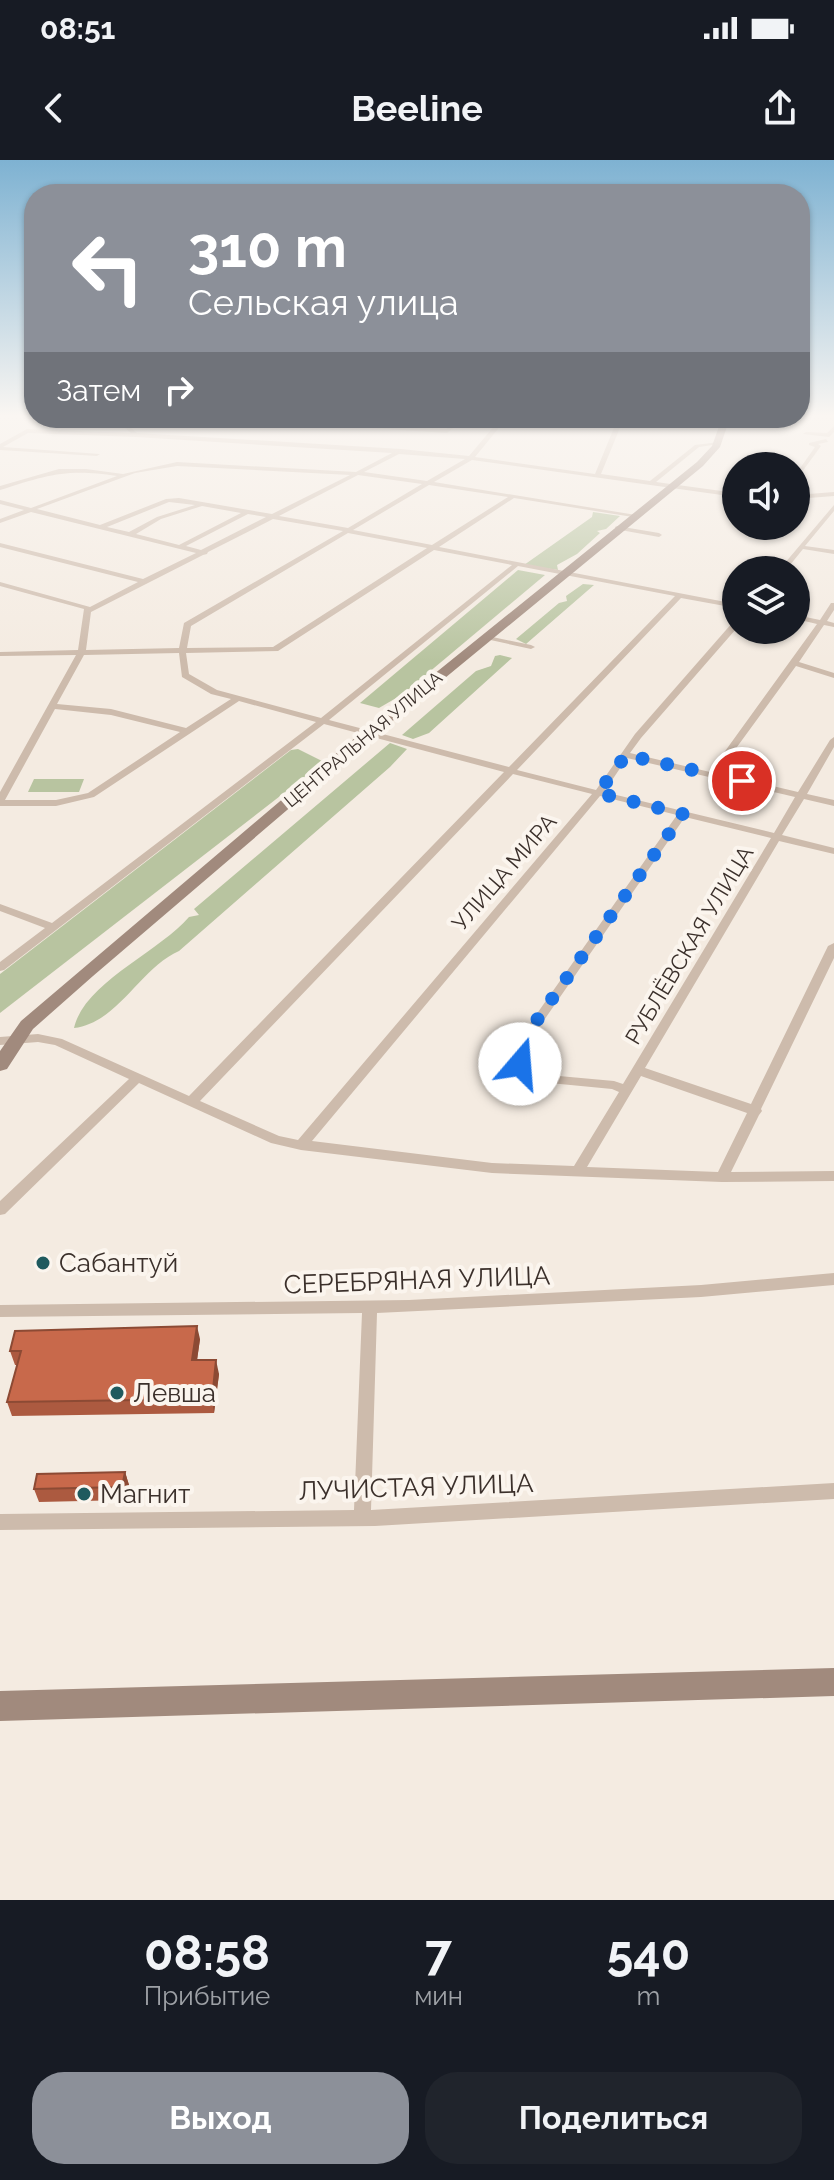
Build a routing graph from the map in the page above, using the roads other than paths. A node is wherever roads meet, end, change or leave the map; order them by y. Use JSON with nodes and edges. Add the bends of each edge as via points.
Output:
{"nodes":[{"id":1,"x":60,"y":499,"type":"edge"},
{"id":2,"x":310,"y":499,"type":"edge"},
{"id":3,"x":401,"y":499,"type":"edge"},
{"id":4,"x":509,"y":499,"type":"edge"},
{"id":5,"x":534,"y":499,"type":"edge"},
{"id":6,"x":653,"y":499,"type":"edge"},
{"id":7,"x":0,"y":502,"type":"edge"},
{"id":8,"x":203,"y":504,"type":"junction"},
{"id":9,"x":834,"y":507,"type":"edge"},
{"id":10,"x":30,"y":510,"type":"junction"},
{"id":11,"x":247,"y":512,"type":"junction"},
{"id":12,"x":633,"y":515,"type":"junction"},
{"id":13,"x":276,"y":517,"type":"junction"},
{"id":14,"x":0,"y":521,"type":"edge"},
{"id":15,"x":100,"y":527,"type":"junction"},
{"id":16,"x":617,"y":528,"type":"junction"},
{"id":17,"x":348,"y":530,"type":"junction"},
{"id":18,"x":131,"y":534,"type":"junction"},
{"id":19,"x":659,"y":535,"type":"dead end"},
{"id":20,"x":802,"y":544,"type":"junction"},
{"id":21,"x":0,"y":545,"type":"edge"},
{"id":22,"x":181,"y":546,"type":"junction"},
{"id":23,"x":433,"y":547,"type":"junction"},
{"id":24,"x":834,"y":550,"type":"edge"},
{"id":25,"x":205,"y":553,"type":"junction"},
{"id":26,"x":793,"y":556,"type":"edge"},
{"id":27,"x":515,"y":566,"type":"junction"},
{"id":28,"x":564,"y":575,"type":"junction"},
{"id":29,"x":145,"y":582,"type":"junction"},
{"id":30,"x":0,"y":584,"type":"edge"},
{"id":31,"x":680,"y":595,"type":"junction"},
{"id":32,"x":722,"y":603,"type":"edge"},
{"id":33,"x":834,"y":605,"type":"edge"},
{"id":34,"x":91,"y":609,"type":"junction"},
{"id":35,"x":810,"y":620,"type":"edge"},
{"id":36,"x":821,"y":622,"type":"junction"},
{"id":37,"x":834,"y":625,"type":"edge"},
{"id":38,"x":486,"y":637,"type":"junction"},
{"id":39,"x":722,"y":641,"type":"edge"},
{"id":40,"x":531,"y":647,"type":"dead end"},
{"id":41,"x":183,"y":651,"type":"junction"},
{"id":42,"x":82,"y":652,"type":"junction"},
{"id":43,"x":0,"y":654,"type":"edge"},
{"id":44,"x":794,"y":663,"type":"junction"},
{"id":45,"x":834,"y":676,"type":"edge"},
{"id":46,"x":238,"y":698,"type":"junction"},
{"id":47,"x":52,"y":706,"type":"junction"},
{"id":48,"x":324,"y":720,"type":"junction"},
{"id":49,"x":186,"y":731,"type":"junction"},
{"id":50,"x":371,"y":732,"type":"junction"},
{"id":51,"x":834,"y":740,"type":"edge"},
{"id":52,"x":626,"y":755,"type":"junction"},
{"id":53,"x":510,"y":770,"type":"junction"},
{"id":54,"x":713,"y":774,"type":"junction"},
{"id":55,"x":598,"y":793,"type":"junction"},
{"id":56,"x":802,"y":795,"type":"junction"},
{"id":57,"x":0,"y":801,"type":"edge"},
{"id":58,"x":834,"y":803,"type":"edge"},
{"id":59,"x":683,"y":814,"type":"junction"},
{"id":60,"x":777,"y":837,"type":"junction"},
{"id":61,"x":834,"y":851,"type":"edge"},
{"id":62,"x":0,"y":907,"type":"edge"},
{"id":63,"x":52,"y":927,"type":"junction"},
{"id":64,"x":834,"y":946,"type":"edge"},
{"id":65,"x":0,"y":968,"type":"edge"},
{"id":66,"x":5,"y":1039,"type":"edge"},
{"id":67,"x":0,"y":1065,"type":"edge"},
{"id":68,"x":637,"y":1070,"type":"junction"},
{"id":69,"x":138,"y":1077,"type":"junction"},
{"id":70,"x":626,"y":1090,"type":"junction"},
{"id":71,"x":193,"y":1100,"type":"junction"},
{"id":72,"x":756,"y":1111,"type":"junction"},
{"id":73,"x":301,"y":1145,"type":"junction"},
{"id":74,"x":578,"y":1171,"type":"junction"},
{"id":75,"x":834,"y":1176,"type":"edge"},
{"id":76,"x":722,"y":1177,"type":"junction"},
{"id":77,"x":0,"y":1210,"type":"edge"},
{"id":78,"x":834,"y":1279,"type":"edge"},
{"id":79,"x":370,"y":1306,"type":"junction"},
{"id":80,"x":0,"y":1311,"type":"edge"},
{"id":81,"x":834,"y":1491,"type":"edge"},
{"id":82,"x":362,"y":1518,"type":"junction"},
{"id":83,"x":0,"y":1522,"type":"edge"},
{"id":84,"x":834,"y":1682,"type":"edge"},
{"id":85,"x":0,"y":1706,"type":"edge"}],
"edges":[{"from":1,"to":10,"type":"street"},
{"from":2,"to":13,"type":"street"},
{"from":3,"to":17,"type":"street"},
{"from":4,"to":23,"type":"street"},
{"from":5,"to":12,"type":"street"},
{"from":6,"to":12,"type":"street","name":"ЦЕНТРАЛЬНАЯ УЛИЦА"},
{"from":7,"to":10,"type":"street"},
{"from":8,"to":11,"type":"street"},
{"from":8,"to":15,"type":"street","via":[[168,500]]},
{"from":8,"to":18,"type":"street"},
{"from":9,"to":20,"type":"street"},
{"from":10,"to":14,"type":"street"},
{"from":10,"to":15,"type":"street"},
{"from":11,"to":13,"type":"street"},
{"from":11,"to":22,"type":"street"},
{"from":12,"to":16,"type":"street","name":"ЦЕНТРАЛЬНАЯ УЛИЦА"},
{"from":13,"to":17,"type":"street"},
{"from":13,"to":25,"type":"street"},
{"from":15,"to":18,"type":"street"},
{"from":16,"to":19,"type":"street"},
{"from":16,"to":28,"type":"street","name":"ЦЕНТРАЛЬНАЯ УЛИЦА"},
{"from":17,"to":23,"type":"street"},
{"from":17,"to":41,"type":"street","via":[[187,625]]},
{"from":18,"to":22,"type":"street"},
{"from":20,"to":24,"type":"street"},
{"from":20,"to":26,"type":"street"},
{"from":21,"to":29,"type":"street"},
{"from":22,"to":25,"type":"street"},
{"from":23,"to":27,"type":"street"},
{"from":23,"to":41,"type":"street","via":[[275,649]]},
{"from":25,"to":29,"type":"street"},
{"from":27,"to":28,"type":"street"},
{"from":27,"to":48,"type":"street"},
{"from":28,"to":31,"type":"street"},
{"from":28,"to":38,"type":"street","name":"ЦЕНТРАЛЬНАЯ УЛИЦА"},
{"from":29,"to":34,"type":"street"},
{"from":30,"to":34,"type":"street"},
{"from":31,"to":32,"type":"street"},
{"from":31,"to":53,"type":"street"},
{"from":33,"to":36,"type":"street"},
{"from":34,"to":42,"type":"street","via":[[85,616]]},
{"from":35,"to":36,"type":"street"},
{"from":36,"to":37,"type":"street"},
{"from":36,"to":44,"type":"street"},
{"from":38,"to":40,"type":"street"},
{"from":38,"to":50,"type":"street","name":"ЦЕНТРАЛЬНАЯ УЛИЦА"},
{"from":39,"to":52,"type":"street","name":"УЛИЦА МИРА"},
{"from":41,"to":42,"type":"street"},
{"from":41,"to":46,"type":"street","via":[[182,667],[189,680]]},
{"from":42,"to":43,"type":"street"},
{"from":42,"to":47,"type":"street"},
{"from":44,"to":45,"type":"street"},
{"from":44,"to":54,"type":"street"},
{"from":46,"to":48,"type":"street"},
{"from":46,"to":49,"type":"street"},
{"from":47,"to":49,"type":"street","via":[[111,712]]},
{"from":47,"to":57,"type":"street"},
{"from":48,"to":50,"type":"street"},
{"from":48,"to":63,"type":"street"},
{"from":49,"to":57,"type":"street","via":[[91,795],[56,803]]},
{"from":50,"to":53,"type":"street"},
{"from":50,"to":66,"type":"street","name":"ЦЕНТРАЛЬНАЯ УЛИЦА"},
{"from":51,"to":56,"type":"street","name":"РУБЛЁВСКАЯ УЛИЦА"},
{"from":52,"to":54,"type":"street"},
{"from":52,"to":55,"type":"street","name":"УЛИЦА МИРА"},
{"from":53,"to":55,"type":"street"},
{"from":53,"to":71,"type":"street"},
{"from":54,"to":56,"type":"street"},
{"from":55,"to":59,"type":"street"},
{"from":55,"to":73,"type":"street","name":"УЛИЦА МИРА"},
{"from":56,"to":58,"type":"street"},
{"from":56,"to":60,"type":"street","name":"РУБЛЁВСКАЯ УЛИЦА"},
{"from":59,"to":60,"type":"street"},
{"from":59,"to":70,"type":"street","via":[[518,1049],[520,1064],[533,1078]]},
{"from":60,"to":61,"type":"street"},
{"from":60,"to":68,"type":"street","name":"РУБЛЁВСКАЯ УЛИЦА"},
{"from":62,"to":63,"type":"street"},
{"from":63,"to":65,"type":"street"},
{"from":64,"to":72,"type":"street"},
{"from":66,"to":67,"type":"street","name":"ЦЕНТРАЛЬНАЯ УЛИЦА"},
{"from":66,"to":69,"type":"street","via":[[58,1042]]},
{"from":68,"to":70,"type":"street","name":"РУБЛЁВСКАЯ УЛИЦА"},
{"from":68,"to":72,"type":"street"},
{"from":69,"to":71,"type":"street"},
{"from":69,"to":77,"type":"street"},
{"from":70,"to":74,"type":"street","name":"РУБЛЁВСКАЯ УЛИЦА"},
{"from":71,"to":73,"type":"street","via":[[276,1140]]},
{"from":72,"to":76,"type":"street"},
{"from":73,"to":74,"type":"street","via":[[492,1168]]},
{"from":74,"to":76,"type":"street"},
{"from":75,"to":76,"type":"street"},
{"from":78,"to":79,"type":"street","name":"СЕРЕБРЯНАЯ УЛИЦА","via":[[615,1297]]},
{"from":79,"to":80,"type":"street","name":"СЕРЕБРЯНАЯ УЛИЦА"},
{"from":79,"to":82,"type":"street"},
{"from":81,"to":82,"type":"street","name":"ЛУЧИСТАЯ УЛИЦА"},
{"from":82,"to":83,"type":"street","name":"ЛУЧИСТАЯ УЛИЦА"},
{"from":84,"to":85,"type":"street"}]}
